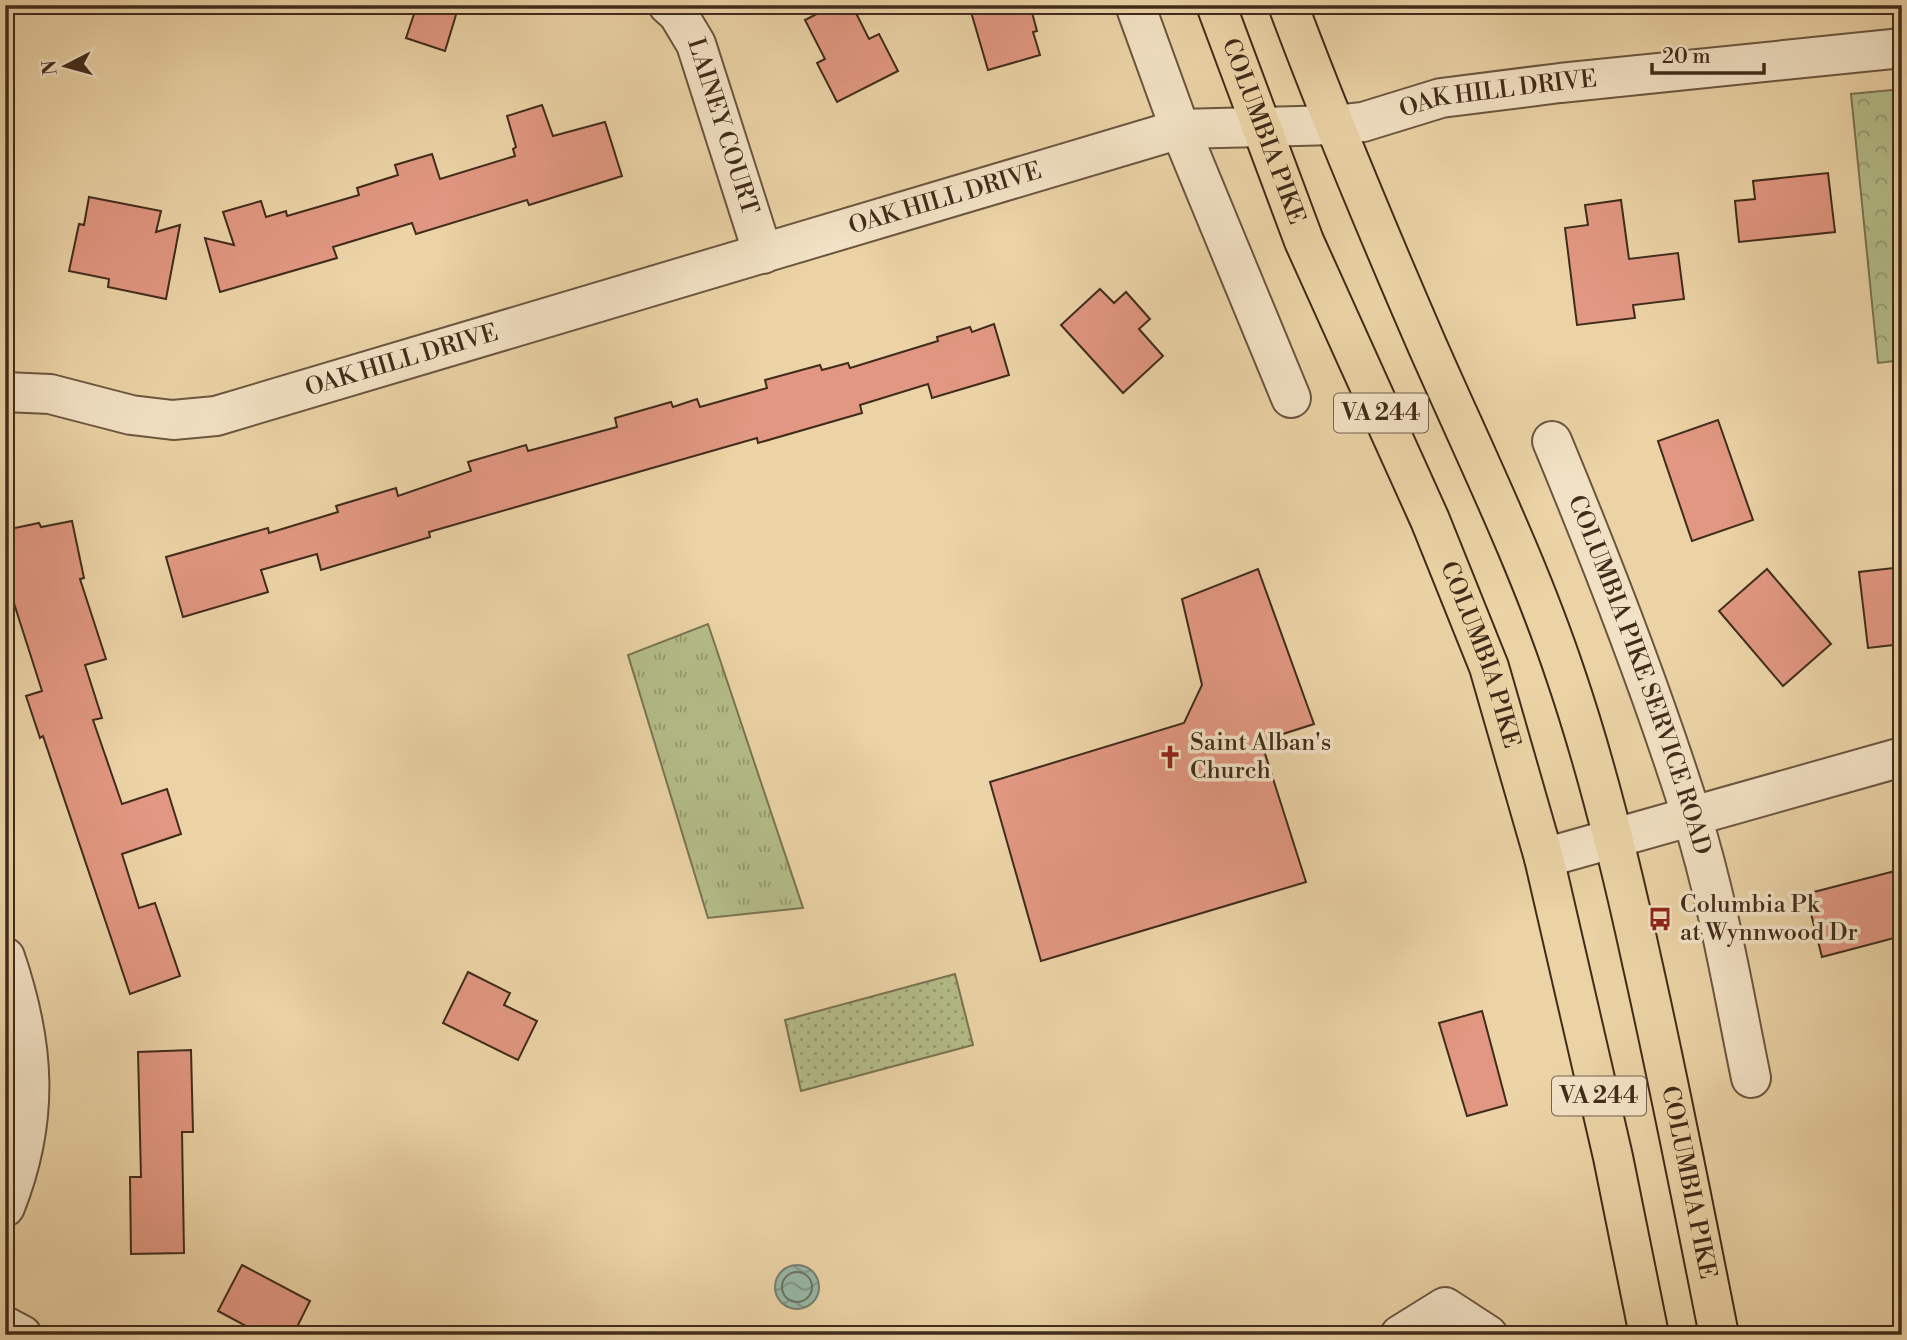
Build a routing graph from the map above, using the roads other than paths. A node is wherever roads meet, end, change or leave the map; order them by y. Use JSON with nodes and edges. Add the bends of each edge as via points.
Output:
{"nodes":[{"id":1,"x":668,"y":5,"type":"edge"},
{"id":2,"x":1135,"y":5,"type":"edge"},
{"id":3,"x":1216,"y":5,"type":"edge"},
{"id":4,"x":1288,"y":5,"type":"edge"},
{"id":5,"x":1902,"y":48,"type":"edge"},
{"id":6,"x":1335,"y":125,"type":"junction"},
{"id":7,"x":1263,"y":126,"type":"junction"},
{"id":8,"x":1180,"y":129,"type":"junction"},
{"id":9,"x":763,"y":254,"type":"junction"},
{"id":10,"x":5,"y":392,"type":"edge"},
{"id":11,"x":1291,"y":398,"type":"dead end"},
{"id":12,"x":1552,"y":441,"type":"dead end"},
{"id":13,"x":1902,"y":757,"type":"edge"},
{"id":14,"x":1691,"y":816,"type":"junction"},
{"id":15,"x":1615,"y":837,"type":"junction"},
{"id":16,"x":1544,"y":858,"type":"junction"},
{"id":17,"x":5,"y":957,"type":"edge"},
{"id":18,"x":1751,"y":1078,"type":"dead end"},
{"id":19,"x":5,"y":1207,"type":"edge"},
{"id":20,"x":5,"y":1326,"type":"edge"},
{"id":21,"x":22,"y":1335,"type":"edge"},
{"id":22,"x":1400,"y":1335,"type":"edge"},
{"id":23,"x":1488,"y":1335,"type":"edge"},
{"id":24,"x":1649,"y":1335,"type":"edge"},
{"id":25,"x":1719,"y":1335,"type":"edge"}],
"edges":[{"from":1,"to":9,"type":"street","name":"LAINEY COURT","via":[[696,44]]},
{"from":2,"to":8,"type":"street"},
{"from":3,"to":7,"type":"main road","name":"COLUMBIA PIKE","number":"VA 244"},
{"from":4,"to":6,"type":"main road","name":"COLUMBIA PIKE","number":"VA 244"},
{"from":5,"to":6,"type":"street","name":"OAK HILL DRIVE","via":[[1441,98],[1363,122]]},
{"from":6,"to":7,"type":"street","name":"OAK HILL DRIVE"},
{"from":6,"to":15,"type":"main road","name":"COLUMBIA PIKE","number":"VA 244","via":[[1520,553],[1566,674]]},
{"from":7,"to":8,"type":"street","name":"OAK HILL DRIVE"},
{"from":7,"to":16,"type":"main road","name":"COLUMBIA PIKE","number":"VA 244","via":[[1304,241],[1430,520],[1489,667]]},
{"from":8,"to":9,"type":"street","name":"OAK HILL DRIVE"},
{"from":8,"to":11,"type":"street"},
{"from":9,"to":10,"type":"street","name":"OAK HILL DRIVE","via":[[216,416],[145,417],[50,394]]},
{"from":12,"to":14,"type":"street","name":"COLUMBIA PIKE SERVICE ROAD","via":[[1619,604]]},
{"from":13,"to":14,"type":"street"},
{"from":14,"to":15,"type":"street"},
{"from":14,"to":18,"type":"street","name":"COLUMBIA PIKE SERVICE ROAD"},
{"from":15,"to":16,"type":"street"},
{"from":15,"to":25,"type":"main road","name":"COLUMBIA PIKE","number":"VA 244"},
{"from":16,"to":24,"type":"main road","name":"COLUMBIA PIKE","number":"VA 244"},
{"from":17,"to":19,"type":"street","via":[[26,1030],[31,1079],[27,1130]]},
{"from":20,"to":21,"type":"street"},
{"from":22,"to":23,"type":"street","via":[[1445,1307]]}]}
